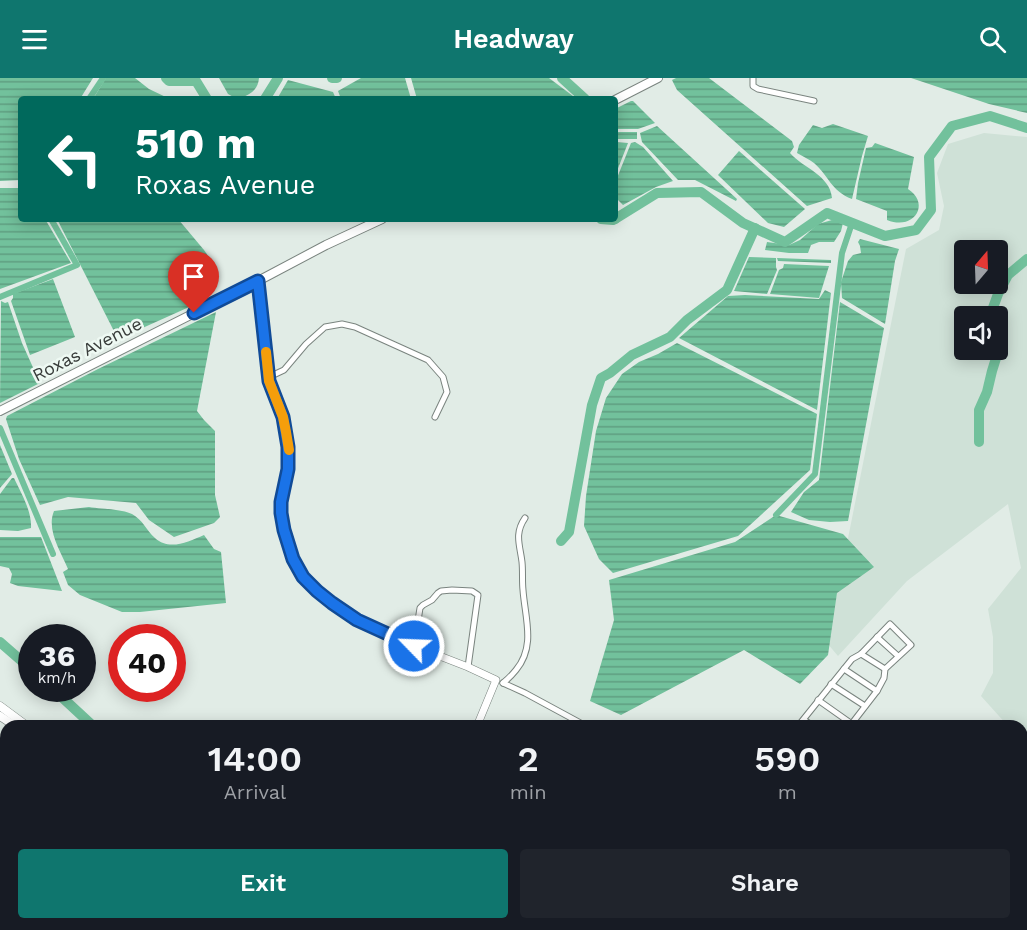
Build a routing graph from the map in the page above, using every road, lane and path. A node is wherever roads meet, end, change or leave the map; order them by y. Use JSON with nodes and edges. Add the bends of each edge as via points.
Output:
{"nodes":[{"id":1,"x":658,"y":78,"type":"edge"},
{"id":2,"x":753,"y":78,"type":"edge"},
{"id":3,"x":618,"y":98,"type":"edge"},
{"id":4,"x":814,"y":101,"type":"dead end"},
{"id":5,"x":376,"y":222,"type":"edge"},
{"id":6,"x":258,"y":281,"type":"junction"},
{"id":7,"x":268,"y":377,"type":"junction"},
{"id":8,"x":0,"y":411,"type":"edge"},
{"id":9,"x":435,"y":417,"type":"dead end"},
{"id":10,"x":525,"y":518,"type":"dead end"},
{"id":11,"x":878,"y":637,"type":"junction"},
{"id":12,"x":414,"y":646,"type":"junction"},
{"id":13,"x":861,"y":654,"type":"junction"},
{"id":14,"x":898,"y":656,"type":"junction"},
{"id":15,"x":468,"y":667,"type":"junction"},
{"id":16,"x":844,"y":669,"type":"junction"},
{"id":17,"x":885,"y":669,"type":"junction"},
{"id":18,"x":496,"y":680,"type":"junction"},
{"id":19,"x":503,"y":683,"type":"junction"},
{"id":20,"x":831,"y":684,"type":"junction"},
{"id":21,"x":877,"y":690,"type":"junction"},
{"id":22,"x":818,"y":700,"type":"junction"},
{"id":23,"x":0,"y":706,"type":"edge"},
{"id":24,"x":865,"y":706,"type":"junction"},
{"id":25,"x":20,"y":720,"type":"edge"},
{"id":26,"x":479,"y":720,"type":"edge"},
{"id":27,"x":575,"y":720,"type":"edge"},
{"id":28,"x":804,"y":720,"type":"edge"},
{"id":29,"x":844,"y":720,"type":"edge"},
{"id":30,"x":855,"y":720,"type":"edge"}],
"edges":[{"from":1,"to":3,"type":"main road"},
{"from":2,"to":4,"type":"street","via":[[753,86],[758,89]]},
{"from":5,"to":6,"type":"main road","name":"Roxas Avenue"},
{"from":6,"to":7,"type":"street"},
{"from":6,"to":8,"type":"main road","name":"Roxas Avenue"},
{"from":7,"to":9,"type":"street","via":[[284,370],[325,327],[355,327],[428,360],[443,377],[447,392]]},
{"from":7,"to":12,"type":"street","via":[[286,432],[289,459],[281,513],[297,568],[317,591],[357,620]]},
{"from":10,"to":19,"type":"street","via":[[517,533],[529,638],[517,669]]},
{"from":11,"to":13,"type":"street"},
{"from":11,"to":14,"type":"street"},
{"from":11,"to":14,"type":"street","via":[[890,624],[910,645]]},
{"from":12,"to":15,"type":"street"},
{"from":12,"to":15,"type":"street","via":[[423,605],[441,591],[476,592]]},
{"from":13,"to":16,"type":"street"},
{"from":13,"to":17,"type":"street"},
{"from":14,"to":17,"type":"street"},
{"from":15,"to":18,"type":"street"},
{"from":16,"to":20,"type":"street"},
{"from":16,"to":21,"type":"street"},
{"from":17,"to":21,"type":"street"},
{"from":18,"to":19,"type":"street"},
{"from":18,"to":26,"type":"street"},
{"from":19,"to":27,"type":"street"},
{"from":20,"to":22,"type":"street"},
{"from":20,"to":24,"type":"street"},
{"from":21,"to":24,"type":"street"},
{"from":22,"to":28,"type":"street"},
{"from":22,"to":29,"type":"street"},
{"from":23,"to":25,"type":"main road"},
{"from":24,"to":30,"type":"street"}]}
